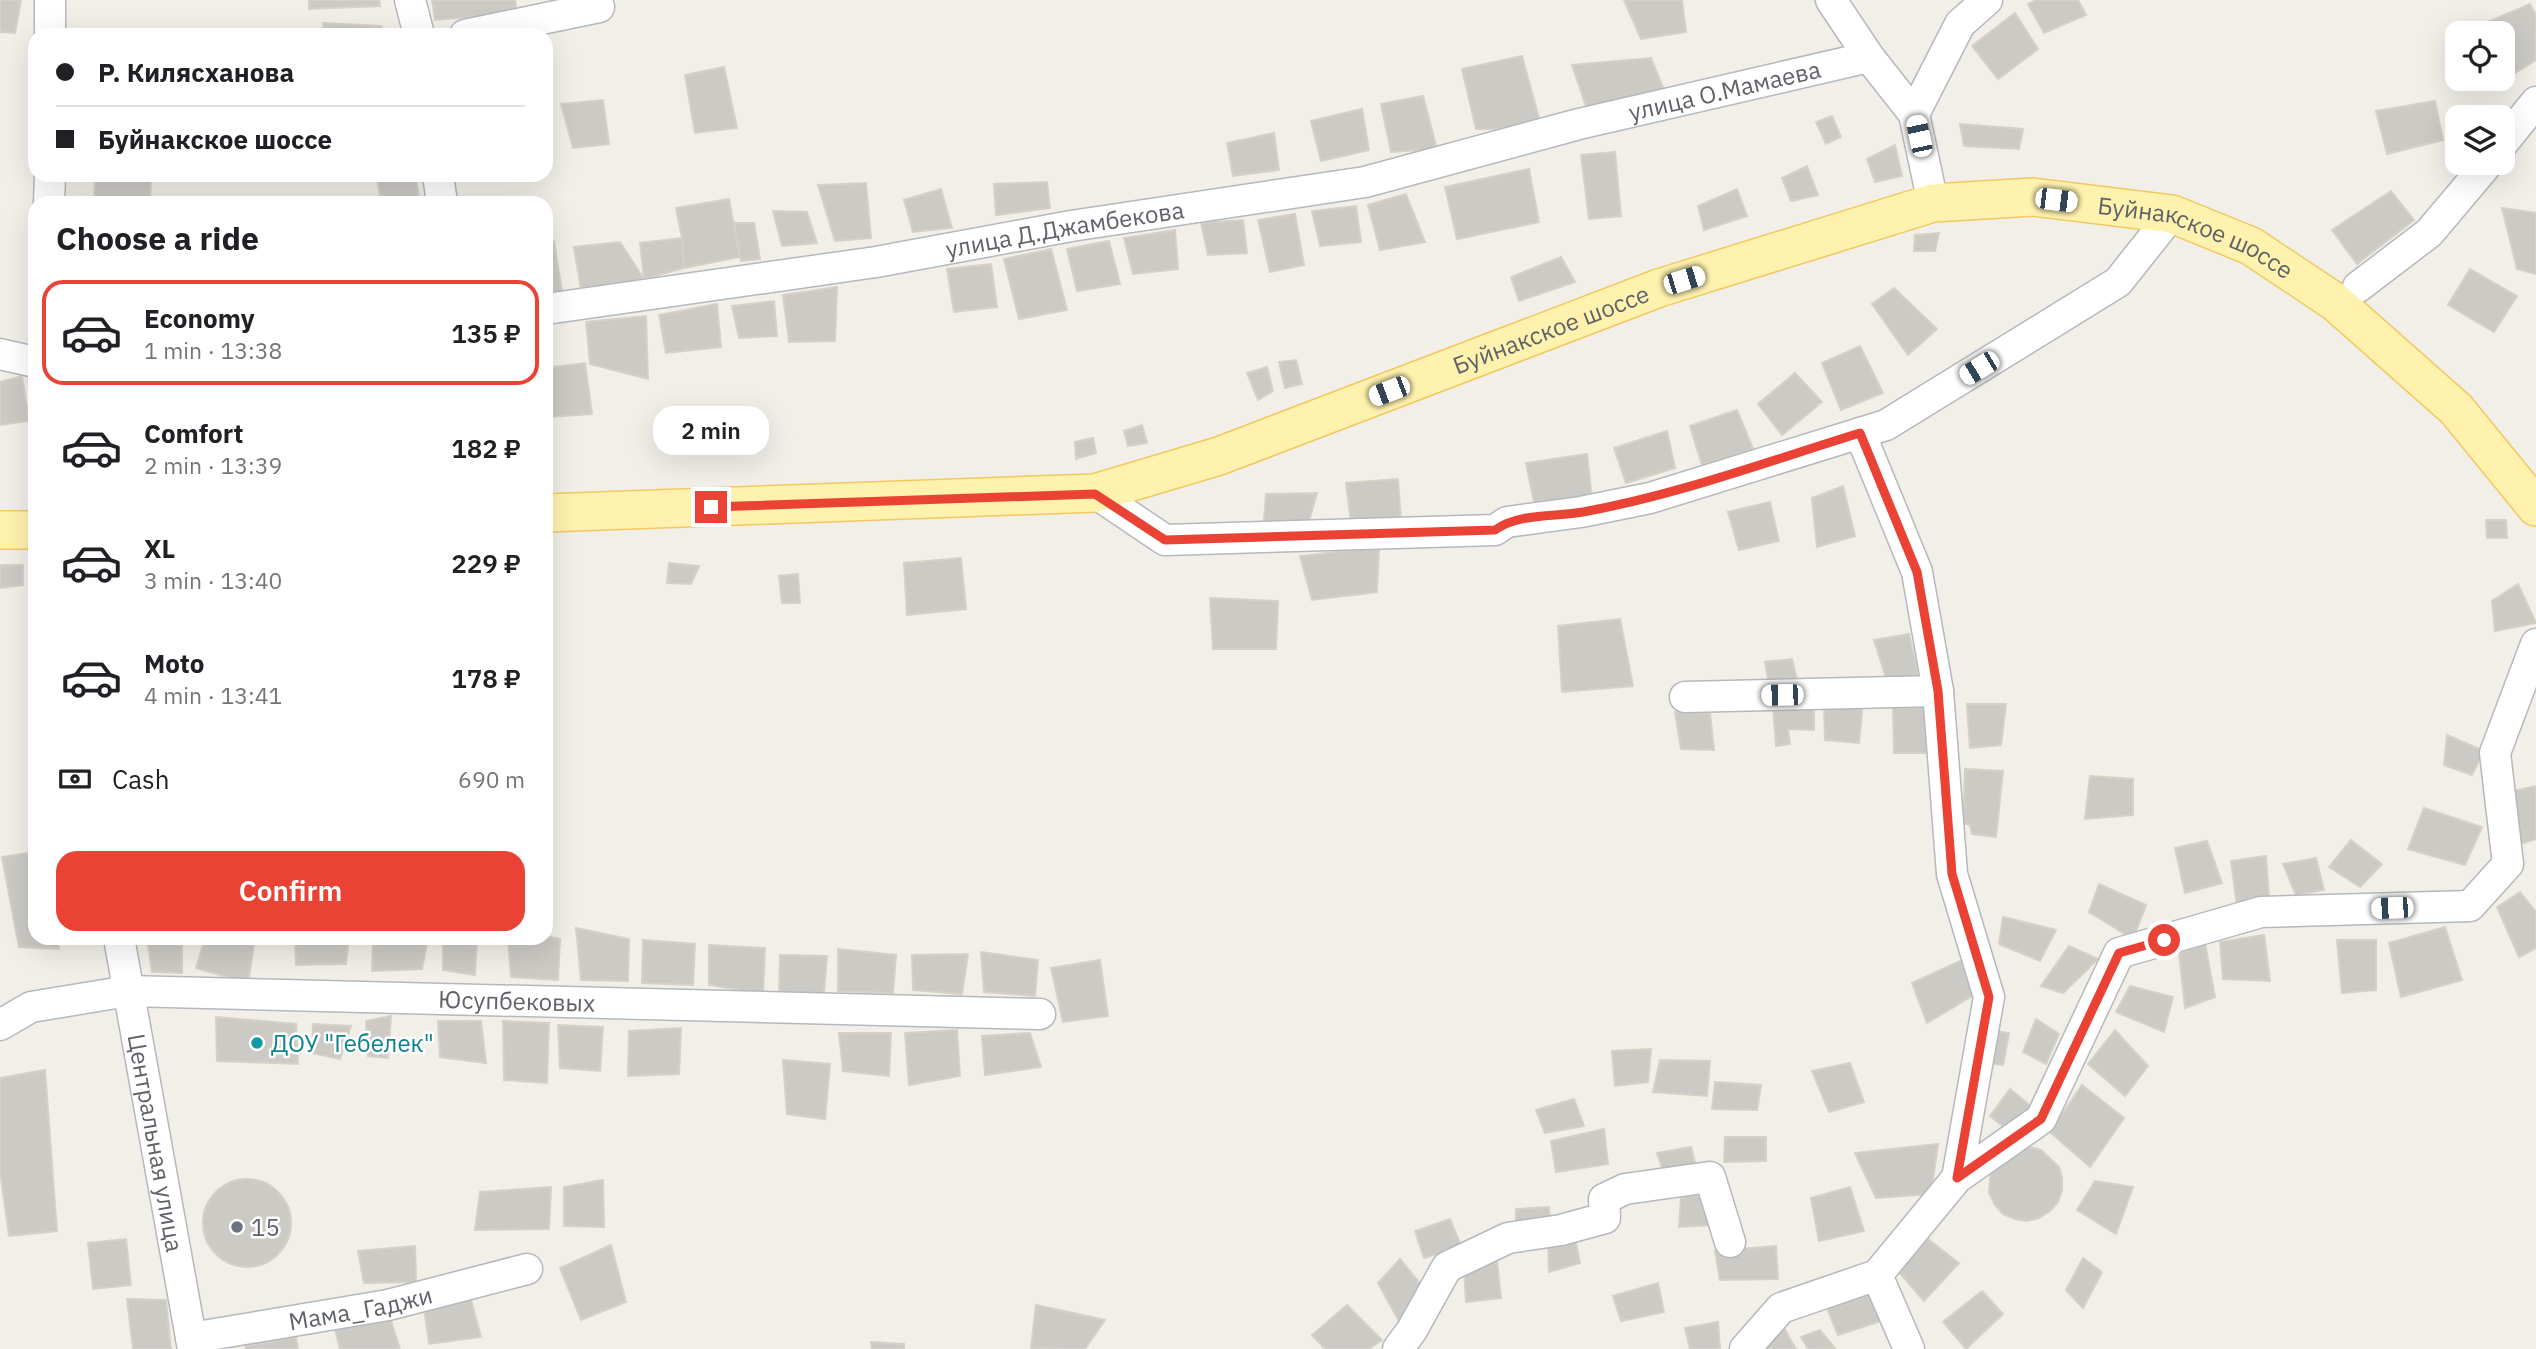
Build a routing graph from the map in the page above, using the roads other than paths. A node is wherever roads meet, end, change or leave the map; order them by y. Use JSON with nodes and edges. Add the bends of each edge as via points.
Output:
{"nodes":[{"id":1,"x":50,"y":0,"type":"edge"},
{"id":2,"x":410,"y":0,"type":"edge"},
{"id":3,"x":1831,"y":0,"type":"edge"},
{"id":4,"x":1987,"y":0,"type":"edge"},
{"id":5,"x":599,"y":7,"type":"dead end"},
{"id":6,"x":50,"y":28,"type":"edge"},
{"id":7,"x":417,"y":28,"type":"edge"},
{"id":8,"x":498,"y":28,"type":"edge"},
{"id":9,"x":1869,"y":57,"type":"junction"},
{"id":10,"x":2536,"y":102,"type":"edge"},
{"id":11,"x":1914,"y":114,"type":"junction"},
{"id":12,"x":1579,"y":124,"type":"joint"},
{"id":13,"x":2515,"y":128,"type":"edge"},
{"id":14,"x":2478,"y":175,"type":"edge"},
{"id":15,"x":1933,"y":203,"type":"junction"},
{"id":16,"x":2172,"y":214,"type":"junction"},
{"id":17,"x":2358,"y":287,"type":"dead end"},
{"id":18,"x":553,"y":308,"type":"edge"},
{"id":19,"x":0,"y":354,"type":"edge"},
{"id":20,"x":28,"y":360,"type":"edge"},
{"id":21,"x":1860,"y":433,"type":"junction"},
{"id":22,"x":1095,"y":494,"type":"junction"},
{"id":23,"x":2536,"y":507,"type":"edge"},
{"id":24,"x":553,"y":513,"type":"edge"},
{"id":25,"x":0,"y":530,"type":"edge"},
{"id":26,"x":28,"y":530,"type":"edge"},
{"id":27,"x":2536,"y":644,"type":"edge"},
{"id":28,"x":1938,"y":691,"type":"junction"},
{"id":29,"x":1685,"y":697,"type":"dead end"},
{"id":30,"x":120,"y":945,"type":"edge"},
{"id":31,"x":128,"y":991,"type":"junction"},
{"id":32,"x":0,"y":1007,"type":"edge"},
{"id":33,"x":31,"y":1007,"type":"junction"},
{"id":34,"x":1040,"y":1014,"type":"dead end"},
{"id":35,"x":0,"y":1025,"type":"edge"},
{"id":36,"x":1957,"y":1178,"type":"junction"},
{"id":37,"x":1730,"y":1242,"type":"dead end"},
{"id":38,"x":527,"y":1269,"type":"dead end"},
{"id":39,"x":1877,"y":1275,"type":"junction"},
{"id":40,"x":192,"y":1343,"type":"edge"},
{"id":41,"x":1398,"y":1349,"type":"edge"},
{"id":42,"x":1746,"y":1349,"type":"edge"},
{"id":43,"x":1909,"y":1349,"type":"edge"}],
"edges":[{"from":1,"to":6,"type":"street"},
{"from":2,"to":7,"type":"street"},
{"from":3,"to":9,"type":"street"},
{"from":4,"to":11,"type":"street","via":[[1960,24]]},
{"from":5,"to":8,"type":"street"},
{"from":9,"to":11,"type":"street"},
{"from":9,"to":12,"type":"street","name":"улица О.Мамаева"},
{"from":10,"to":13,"type":"street"},
{"from":11,"to":15,"type":"street"},
{"from":12,"to":18,"type":"street","name":"улица Д.Джамбекова","via":[[1365,182],[1071,226],[876,262]]},
{"from":14,"to":17,"type":"street","via":[[2429,233]]},
{"from":15,"to":16,"type":"main road","name":"Буйнакское шоссе","via":[[2033,197]]},
{"from":15,"to":22,"type":"main road","name":"Буйнакское шоссе","via":[[1659,288],[1219,456]]},
{"from":16,"to":21,"type":"street","via":[[2118,282],[1886,425]]},
{"from":16,"to":23,"type":"main road","name":"Буйнакское шоссе","via":[[2251,246],[2335,302],[2456,409]]},
{"from":19,"to":20,"type":"street"},
{"from":21,"to":22,"type":"street","via":[[1650,498],[1507,522],[1495,530],[1165,540]]},
{"from":21,"to":28,"type":"street","via":[[1917,572]]},
{"from":22,"to":24,"type":"main road","name":"Буйнакское шоссе"},
{"from":25,"to":26,"type":"main road"},
{"from":27,"to":36,"type":"street","via":[[2495,752],[2508,864],[2470,906],[2261,912],[2119,953],[2041,1119]]},
{"from":28,"to":29,"type":"street"},
{"from":28,"to":36,"type":"street","via":[[1952,874],[1989,997]]},
{"from":30,"to":31,"type":"street","name":"Центральная улица"},
{"from":31,"to":33,"type":"street","name":"Юсупбековых"},
{"from":31,"to":34,"type":"street","name":"Юсупбековых"},
{"from":31,"to":40,"type":"street","name":"Центральная улица"},
{"from":32,"to":33,"type":"street"},
{"from":33,"to":35,"type":"street","name":"Юсупбековых"},
{"from":36,"to":39,"type":"street"},
{"from":37,"to":41,"type":"street","via":[[1710,1177],[1625,1189],[1604,1199],[1605,1218],[1508,1238],[1447,1268]]},
{"from":38,"to":40,"type":"street","name":"Мама_Гаджи","via":[[388,1304]]},
{"from":39,"to":42,"type":"street","via":[[1780,1308]]},
{"from":39,"to":43,"type":"street"}]}
